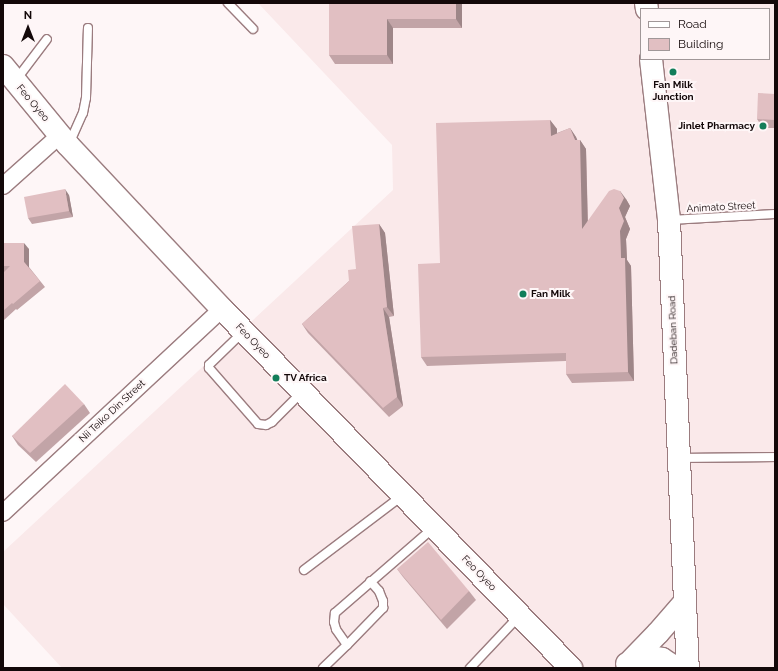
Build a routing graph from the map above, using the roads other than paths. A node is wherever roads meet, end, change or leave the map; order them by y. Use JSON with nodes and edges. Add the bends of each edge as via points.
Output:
{"nodes":[{"id":1,"x":228,"y":3,"type":"edge"},
{"id":2,"x":88,"y":28,"type":"dead end"},
{"id":3,"x":253,"y":30,"type":"dead end"},
{"id":4,"x":48,"y":39,"type":"dead end"},
{"id":5,"x":652,"y":60,"type":"edge"},
{"id":6,"x":8,"y":76,"type":"edge"},
{"id":7,"x":64,"y":140,"type":"junction"},
{"id":8,"x":3,"y":186,"type":"edge"},
{"id":9,"x":775,"y":214,"type":"edge"},
{"id":10,"x":669,"y":220,"type":"junction"},
{"id":11,"x":222,"y":309,"type":"junction"},
{"id":12,"x":244,"y":332,"type":"junction"},
{"id":13,"x":302,"y":392,"type":"junction"},
{"id":14,"x":775,"y":457,"type":"edge"},
{"id":15,"x":679,"y":458,"type":"junction"},
{"id":16,"x":403,"y":496,"type":"junction"},
{"id":17,"x":3,"y":513,"type":"edge"},
{"id":18,"x":434,"y":527,"type":"junction"},
{"id":19,"x":304,"y":570,"type":"dead end"},
{"id":20,"x":370,"y":581,"type":"junction"},
{"id":21,"x":685,"y":602,"type":"junction"},
{"id":22,"x":520,"y":616,"type":"junction"},
{"id":23,"x":347,"y":645,"type":"junction"},
{"id":24,"x":566,"y":663,"type":"edge"},
{"id":25,"x":626,"y":665,"type":"edge"},
{"id":26,"x":323,"y":668,"type":"edge"},
{"id":27,"x":470,"y":668,"type":"edge"},
{"id":28,"x":583,"y":668,"type":"edge"},
{"id":29,"x":676,"y":668,"type":"edge"},
{"id":30,"x":688,"y":668,"type":"edge"}],
"edges":[{"from":1,"to":3,"type":"lane"},
{"from":2,"to":7,"type":"lane","via":[[86,98],[83,113]]},
{"from":4,"to":6,"type":"lane"},
{"from":5,"to":10,"type":"street","name":"Dadeban Road"},
{"from":6,"to":7,"type":"street","name":"Feo Oyeo"},
{"from":7,"to":8,"type":"street"},
{"from":7,"to":11,"type":"street","name":"Feo Oyeo"},
{"from":9,"to":10,"type":"lane","name":"Animato Street"},
{"from":10,"to":15,"type":"street","name":"Dadeban Road"},
{"from":11,"to":12,"type":"street","name":"Feo Oyeo"},
{"from":11,"to":17,"type":"street","name":"Nii Teiko Din Street"},
{"from":12,"to":13,"type":"street","name":"Feo Oyeo"},
{"from":12,"to":13,"type":"lane","via":[[209,368],[258,424],[272,422]]},
{"from":13,"to":16,"type":"street","name":"Feo Oyeo"},
{"from":14,"to":15,"type":"lane"},
{"from":15,"to":21,"type":"street","name":"Dadeban Road"},
{"from":16,"to":18,"type":"street","name":"Feo Oyeo"},
{"from":16,"to":19,"type":"lane"},
{"from":18,"to":20,"type":"lane"},
{"from":18,"to":22,"type":"street","name":"Feo Oyeo"},
{"from":20,"to":23,"type":"lane","via":[[379,591],[382,608]]},
{"from":20,"to":23,"type":"lane","via":[[335,613],[336,629]]},
{"from":21,"to":25,"type":"street"},
{"from":21,"to":30,"type":"street","name":"Dadeban Road"},
{"from":22,"to":24,"type":"street","name":"Feo Oyeo"},
{"from":22,"to":27,"type":"lane"},
{"from":23,"to":26,"type":"lane"},
{"from":24,"to":28,"type":"street","name":"Feo Oyeo"},
{"from":25,"to":29,"type":"street","via":[[640,658],[651,657],[662,659]]}]}
